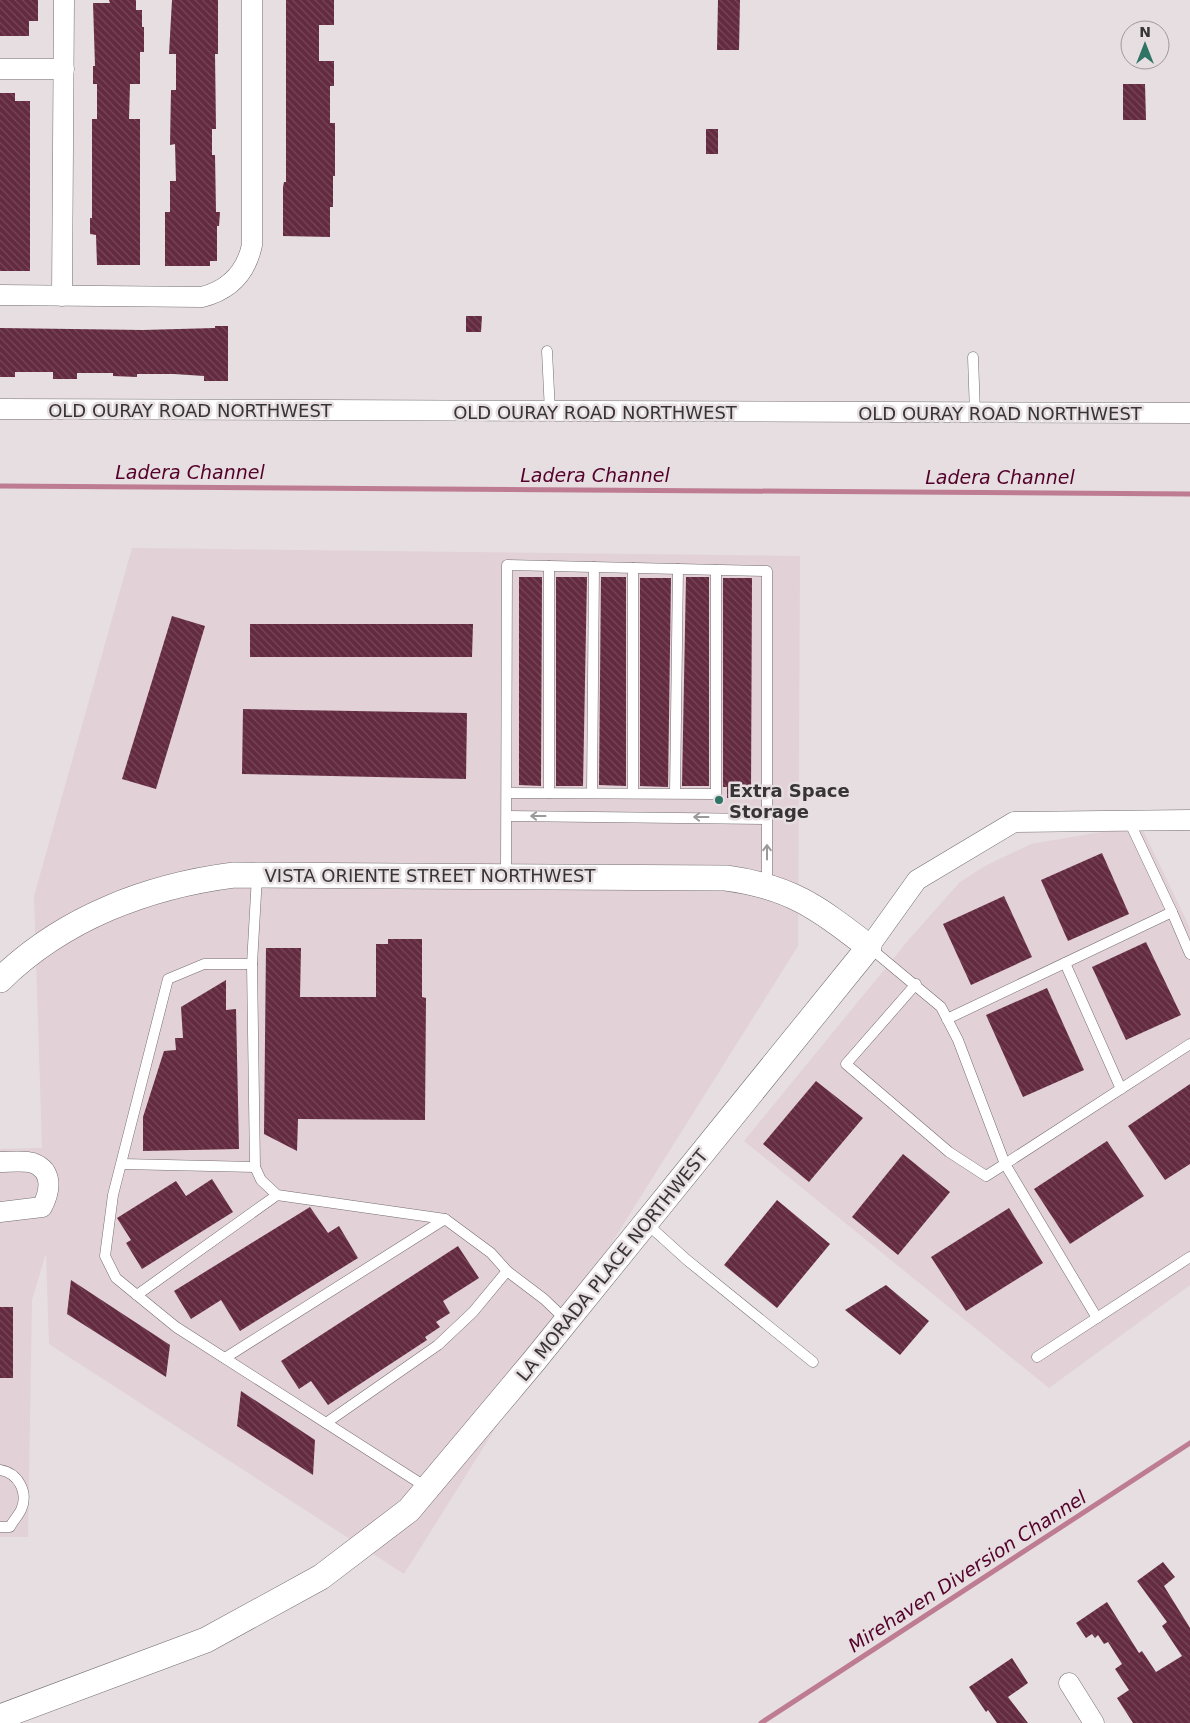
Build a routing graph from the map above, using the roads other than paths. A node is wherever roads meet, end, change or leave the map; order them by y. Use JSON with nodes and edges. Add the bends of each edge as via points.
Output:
{"nodes":[{"id":1,"x":64,"y":0,"type":"edge"},
{"id":2,"x":252,"y":0,"type":"edge"},
{"id":3,"x":0,"y":69,"type":"edge"},
{"id":4,"x":64,"y":69,"type":"junction"},
{"id":5,"x":0,"y":296,"type":"edge"},
{"id":6,"x":62,"y":296,"type":"junction"},
{"id":7,"x":547,"y":351,"type":"dead end"},
{"id":8,"x":973,"y":357,"type":"dead end"},
{"id":9,"x":0,"y":410,"type":"edge"},
{"id":10,"x":550,"y":412,"type":"junction"},
{"id":11,"x":975,"y":413,"type":"junction"},
{"id":12,"x":1190,"y":413,"type":"edge"},
{"id":13,"x":549,"y":566,"type":"junction"},
{"id":14,"x":594,"y":567,"type":"junction"},
{"id":15,"x":633,"y":568,"type":"junction"},
{"id":16,"x":678,"y":569,"type":"junction"},
{"id":17,"x":716,"y":570,"type":"junction"},
{"id":18,"x":507,"y":793,"type":"junction"},
{"id":19,"x":549,"y":793,"type":"junction"},
{"id":20,"x":592,"y":793,"type":"junction"},
{"id":21,"x":633,"y":793,"type":"junction"},
{"id":22,"x":675,"y":793,"type":"junction"},
{"id":23,"x":507,"y":816,"type":"junction"},
{"id":24,"x":767,"y":819,"type":"junction"},
{"id":25,"x":1190,"y":820,"type":"edge"},
{"id":26,"x":1129,"y":821,"type":"junction"},
{"id":27,"x":257,"y":874,"type":"junction"},
{"id":28,"x":506,"y":875,"type":"junction"},
{"id":29,"x":767,"y":885,"type":"junction"},
{"id":30,"x":1172,"y":912,"type":"junction"},
{"id":31,"x":869,"y":947,"type":"junction"},
{"id":32,"x":1190,"y":954,"type":"edge"},
{"id":33,"x":1065,"y":963,"type":"junction"},
{"id":34,"x":252,"y":964,"type":"junction"},
{"id":35,"x":0,"y":980,"type":"edge"},
{"id":36,"x":916,"y":984,"type":"junction"},
{"id":37,"x":947,"y":1019,"type":"junction"},
{"id":38,"x":1190,"y":1044,"type":"edge"},
{"id":39,"x":1121,"y":1089,"type":"junction"},
{"id":40,"x":0,"y":1162,"type":"edge"},
{"id":41,"x":122,"y":1164,"type":"junction"},
{"id":42,"x":1005,"y":1164,"type":"junction"},
{"id":43,"x":255,"y":1168,"type":"junction"},
{"id":44,"x":277,"y":1195,"type":"junction"},
{"id":45,"x":0,"y":1212,"type":"edge"},
{"id":46,"x":445,"y":1220,"type":"junction"},
{"id":47,"x":646,"y":1223,"type":"junction"},
{"id":48,"x":1190,"y":1257,"type":"edge"},
{"id":49,"x":507,"y":1271,"type":"junction"},
{"id":50,"x":137,"y":1295,"type":"junction"},
{"id":51,"x":1097,"y":1318,"type":"junction"},
{"id":52,"x":567,"y":1320,"type":"junction"},
{"id":53,"x":1037,"y":1357,"type":"dead end"},
{"id":54,"x":225,"y":1358,"type":"junction"},
{"id":55,"x":813,"y":1362,"type":"dead end"},
{"id":56,"x":326,"y":1423,"type":"junction"},
{"id":57,"x":0,"y":1470,"type":"edge"},
{"id":58,"x":426,"y":1487,"type":"junction"},
{"id":59,"x":0,"y":1526,"type":"edge"},
{"id":60,"x":1068,"y":1683,"type":"dead end"},
{"id":61,"x":0,"y":1717,"type":"edge"},
{"id":62,"x":1094,"y":1723,"type":"edge"}],
"edges":[{"from":1,"to":4,"type":"street"},
{"from":2,"to":6,"type":"street","via":[[252,245],[237,278],[220,291],[202,297]]},
{"from":3,"to":4,"type":"street"},
{"from":4,"to":6,"type":"street"},
{"from":5,"to":6,"type":"street"},
{"from":7,"to":10,"type":"lane"},
{"from":8,"to":11,"type":"lane"},
{"from":9,"to":10,"type":"street","name":"OLD OURAY ROAD NORTHWEST"},
{"from":10,"to":11,"type":"street","name":"OLD OURAY ROAD NORTHWEST"},
{"from":11,"to":12,"type":"street","name":"OLD OURAY ROAD NORTHWEST"},
{"from":13,"to":14,"type":"lane"},
{"from":13,"to":18,"type":"lane","via":[[508,566]]},
{"from":13,"to":19,"type":"lane"},
{"from":14,"to":15,"type":"lane"},
{"from":14,"to":20,"type":"lane"},
{"from":15,"to":16,"type":"lane"},
{"from":15,"to":21,"type":"lane"},
{"from":16,"to":17,"type":"lane"},
{"from":16,"to":22,"type":"lane"},
{"from":17,"to":22,"type":"lane","via":[[716,794]]},
{"from":17,"to":24,"type":"lane","via":[[768,571]]},
{"from":18,"to":19,"type":"lane"},
{"from":18,"to":23,"type":"lane"},
{"from":19,"to":20,"type":"lane"},
{"from":20,"to":21,"type":"lane"},
{"from":21,"to":22,"type":"lane"},
{"from":24,"to":23,"type":"lane","one_way":true},
{"from":23,"to":28,"type":"lane"},
{"from":29,"to":24,"type":"lane","one_way":true},
{"from":25,"to":26,"type":"street","name":"LA MORADA PLACE NORTHWEST"},
{"from":26,"to":30,"type":"lane"},
{"from":26,"to":31,"type":"street","name":"LA MORADA PLACE NORTHWEST","via":[[1014,822],[917,880]]},
{"from":27,"to":28,"type":"street","name":"VISTA ORIENTE STREET NORTHWEST"},
{"from":27,"to":34,"type":"lane"},
{"from":27,"to":35,"type":"street","name":"VISTA ORIENTE STREET NORTHWEST","via":[[195,880],[123,902],[36,950]]},
{"from":28,"to":29,"type":"street","name":"VISTA ORIENTE STREET NORTHWEST","via":[[702,877]]},
{"from":29,"to":31,"type":"street","name":"VISTA ORIENTE STREET NORTHWEST","via":[[806,902]]},
{"from":30,"to":32,"type":"lane"},
{"from":30,"to":33,"type":"lane"},
{"from":31,"to":36,"type":"lane"},
{"from":31,"to":47,"type":"street","name":"LA MORADA PLACE NORTHWEST"},
{"from":33,"to":37,"type":"lane"},
{"from":33,"to":39,"type":"lane"},
{"from":34,"to":41,"type":"lane","via":[[204,964],[168,979]]},
{"from":34,"to":43,"type":"lane"},
{"from":36,"to":37,"type":"lane","via":[[941,1007]]},
{"from":36,"to":42,"type":"lane","via":[[846,1064],[949,1152],[986,1176]]},
{"from":37,"to":42,"type":"lane"},
{"from":38,"to":39,"type":"lane"},
{"from":39,"to":42,"type":"lane"},
{"from":40,"to":45,"type":"street","via":[[33,1163],[44,1171],[50,1183],[42,1207]]},
{"from":41,"to":43,"type":"lane"},
{"from":41,"to":50,"type":"lane","via":[[113,1195],[105,1256],[116,1278]]},
{"from":42,"to":51,"type":"lane"},
{"from":43,"to":44,"type":"lane","via":[[261,1180]]},
{"from":44,"to":46,"type":"lane"},
{"from":44,"to":50,"type":"lane"},
{"from":46,"to":49,"type":"lane","via":[[491,1253]]},
{"from":46,"to":54,"type":"lane"},
{"from":47,"to":52,"type":"street","name":"LA MORADA PLACE NORTHWEST"},
{"from":47,"to":55,"type":"lane"},
{"from":48,"to":51,"type":"lane"},
{"from":49,"to":52,"type":"lane"},
{"from":49,"to":56,"type":"lane","via":[[473,1312],[438,1345]]},
{"from":50,"to":54,"type":"lane","via":[[176,1327]]},
{"from":51,"to":53,"type":"lane"},
{"from":52,"to":58,"type":"street","name":"LA MORADA PLACE NORTHWEST"},
{"from":54,"to":56,"type":"lane"},
{"from":56,"to":58,"type":"lane"},
{"from":57,"to":59,"type":"lane","via":[[19,1480],[22,1508],[10,1527]]},
{"from":58,"to":61,"type":"street","name":"LA MORADA PLACE NORTHWEST","via":[[409,1510],[321,1577],[206,1640]]},
{"from":60,"to":62,"type":"street"}]}
